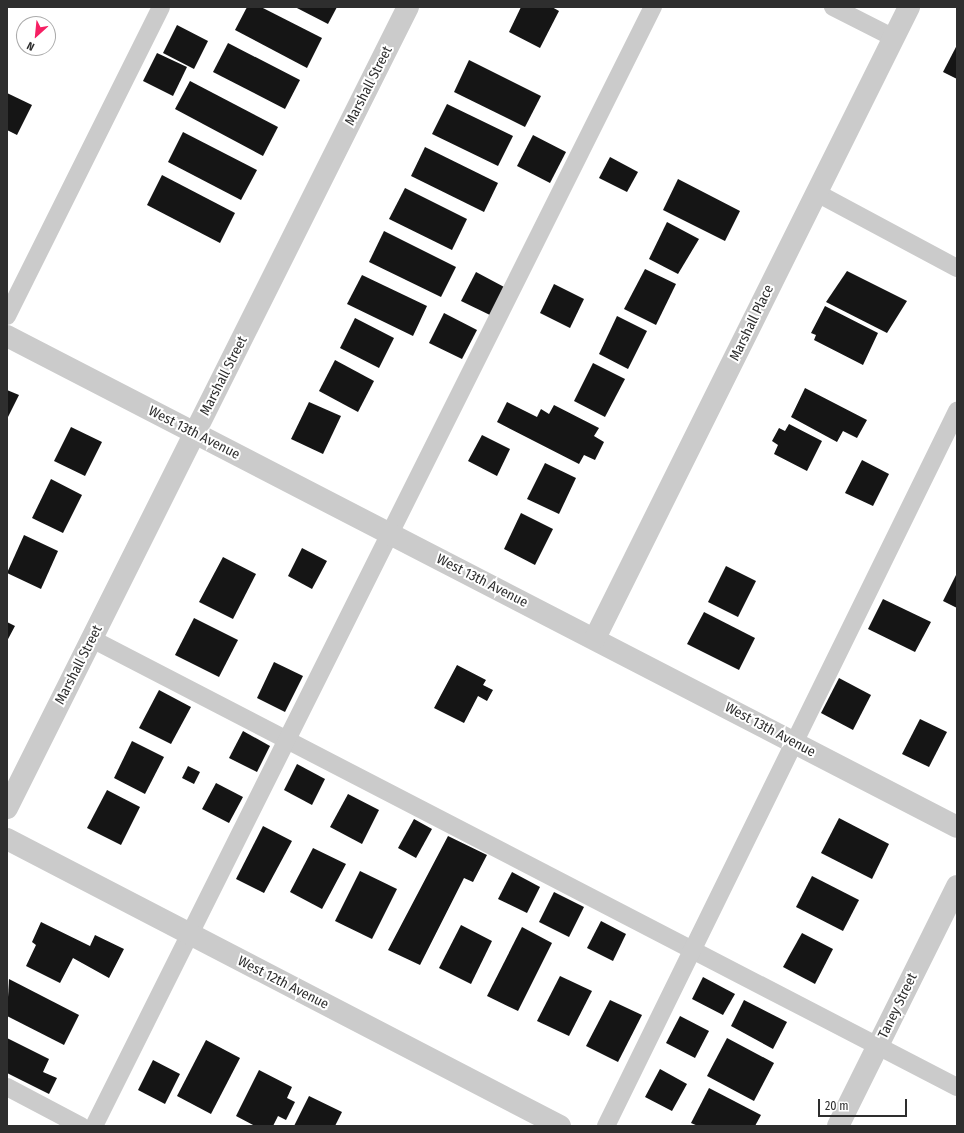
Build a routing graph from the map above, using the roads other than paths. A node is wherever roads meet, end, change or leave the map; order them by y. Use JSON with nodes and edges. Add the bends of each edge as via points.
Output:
{"nodes":[{"id":1,"x":161,"y":7,"type":"edge"},
{"id":2,"x":408,"y":7,"type":"edge"},
{"id":3,"x":654,"y":7,"type":"edge"},
{"id":4,"x":833,"y":7,"type":"edge"},
{"id":5,"x":909,"y":7,"type":"edge"},
{"id":6,"x":894,"y":38,"type":"junction"},
{"id":7,"x":817,"y":193,"type":"junction"},
{"id":8,"x":957,"y":268,"type":"edge"},
{"id":9,"x":7,"y":316,"type":"edge"},
{"id":10,"x":7,"y":336,"type":"edge"},
{"id":11,"x":957,"y":411,"type":"edge"},
{"id":12,"x":195,"y":434,"type":"junction"},
{"id":13,"x":390,"y":534,"type":"junction"},
{"id":14,"x":595,"y":638,"type":"junction"},
{"id":15,"x":92,"y":639,"type":"junction"},
{"id":16,"x":288,"y":739,"type":"junction"},
{"id":17,"x":796,"y":743,"type":"junction"},
{"id":18,"x":7,"y":808,"type":"edge"},
{"id":19,"x":957,"y":827,"type":"edge"},
{"id":20,"x":7,"y":839,"type":"edge"},
{"id":21,"x":957,"y":886,"type":"edge"},
{"id":22,"x":190,"y":935,"type":"junction"},
{"id":23,"x":693,"y":951,"type":"junction"},
{"id":24,"x":878,"y":1046,"type":"junction"},
{"id":25,"x":7,"y":1087,"type":"edge"},
{"id":26,"x":957,"y":1087,"type":"edge"},
{"id":27,"x":81,"y":1126,"type":"edge"},
{"id":28,"x":94,"y":1126,"type":"edge"},
{"id":29,"x":560,"y":1126,"type":"edge"},
{"id":30,"x":606,"y":1126,"type":"edge"},
{"id":31,"x":838,"y":1126,"type":"edge"}],
"edges":[{"from":1,"to":9,"type":"lane"},
{"from":2,"to":12,"type":"street","name":"Marshall Street"},
{"from":3,"to":13,"type":"lane"},
{"from":4,"to":6,"type":"lane"},
{"from":5,"to":6,"type":"street","name":"Marshall Place"},
{"from":6,"to":7,"type":"street","name":"Marshall Place"},
{"from":7,"to":8,"type":"lane"},
{"from":7,"to":14,"type":"street","name":"Marshall Place"},
{"from":10,"to":12,"type":"street","name":"West 13th Avenue"},
{"from":11,"to":17,"type":"lane"},
{"from":12,"to":13,"type":"street","name":"West 13th Avenue"},
{"from":12,"to":15,"type":"street","name":"Marshall Street"},
{"from":13,"to":14,"type":"street","name":"West 13th Avenue"},
{"from":13,"to":16,"type":"lane"},
{"from":14,"to":17,"type":"street","name":"West 13th Avenue"},
{"from":15,"to":16,"type":"lane"},
{"from":15,"to":18,"type":"street","name":"Marshall Street"},
{"from":16,"to":22,"type":"lane"},
{"from":16,"to":23,"type":"lane"},
{"from":17,"to":19,"type":"street","name":"West 13th Avenue"},
{"from":17,"to":23,"type":"lane"},
{"from":20,"to":22,"type":"street","name":"West 12th Avenue"},
{"from":21,"to":24,"type":"street","name":"Taney Street"},
{"from":22,"to":28,"type":"lane"},
{"from":22,"to":29,"type":"street","name":"West 12th Avenue"},
{"from":23,"to":24,"type":"lane"},
{"from":23,"to":30,"type":"lane"},
{"from":24,"to":26,"type":"lane"},
{"from":24,"to":31,"type":"street","name":"Taney Street"},
{"from":25,"to":27,"type":"lane"}]}
